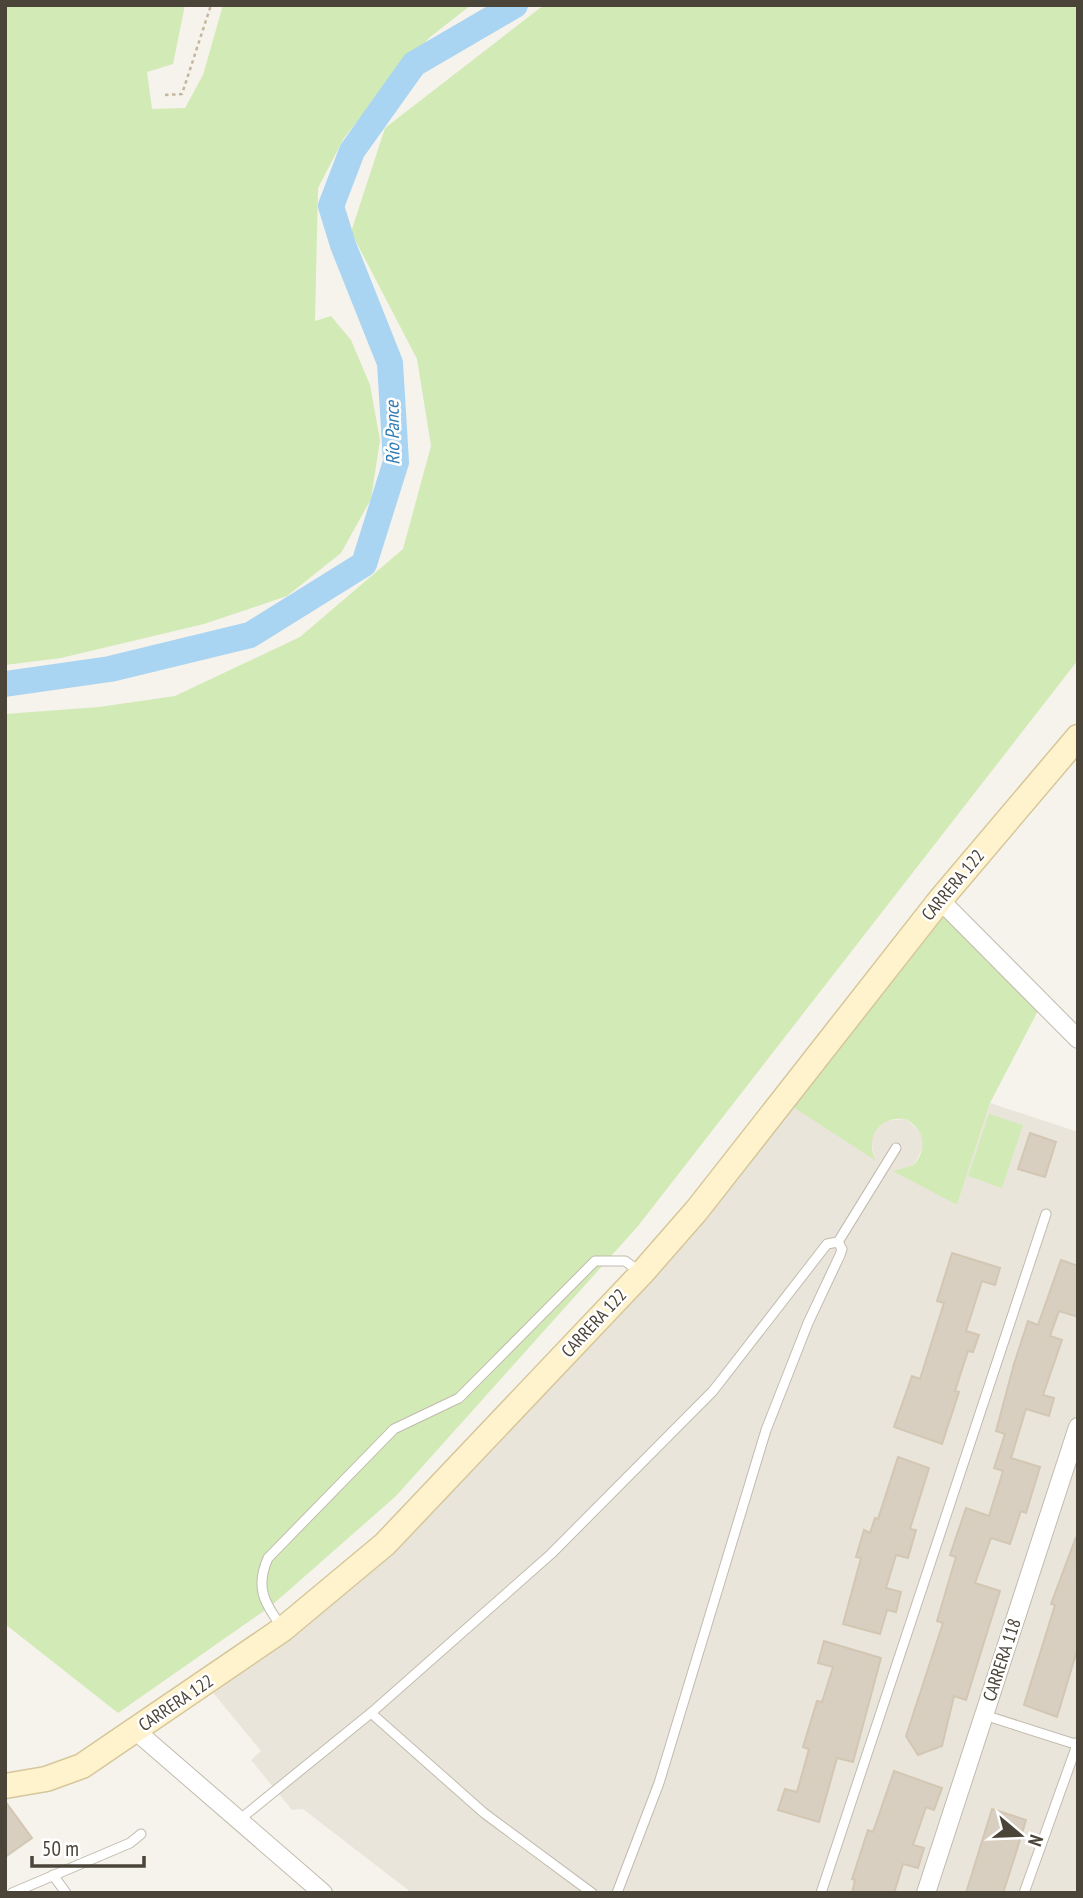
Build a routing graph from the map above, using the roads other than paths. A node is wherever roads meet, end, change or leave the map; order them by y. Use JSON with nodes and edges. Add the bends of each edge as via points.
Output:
{"nodes":[{"id":1,"x":1078,"y":737,"type":"edge"},
{"id":2,"x":940,"y":900,"type":"junction"},
{"id":3,"x":1078,"y":1039,"type":"edge"},
{"id":4,"x":896,"y":1148,"type":"dead end"},
{"id":5,"x":1046,"y":1214,"type":"dead end"},
{"id":6,"x":838,"y":1242,"type":"junction"},
{"id":7,"x":642,"y":1273,"type":"junction"},
{"id":8,"x":1078,"y":1427,"type":"edge"},
{"id":9,"x":284,"y":1629,"type":"junction"},
{"id":10,"x":371,"y":1713,"type":"junction"},
{"id":11,"x":984,"y":1715,"type":"junction"},
{"id":12,"x":136,"y":1731,"type":"junction"},
{"id":13,"x":1078,"y":1744,"type":"edge"},
{"id":14,"x":5,"y":1786,"type":"edge"},
{"id":15,"x":237,"y":1821,"type":"junction"},
{"id":16,"x":141,"y":1833,"type":"dead end"},
{"id":17,"x":53,"y":1875,"type":"junction"},
{"id":18,"x":12,"y":1893,"type":"edge"},
{"id":19,"x":66,"y":1893,"type":"edge"},
{"id":20,"x":323,"y":1893,"type":"edge"},
{"id":21,"x":592,"y":1893,"type":"edge"},
{"id":22,"x":617,"y":1893,"type":"edge"},
{"id":23,"x":821,"y":1893,"type":"edge"},
{"id":24,"x":926,"y":1893,"type":"edge"},
{"id":25,"x":1024,"y":1893,"type":"edge"}],
"edges":[{"from":1,"to":2,"type":"street","name":"CARRERA 122"},
{"from":2,"to":3,"type":"street"},
{"from":2,"to":7,"type":"street","name":"CARRERA 122","via":[[697,1210]]},
{"from":4,"to":6,"type":"lane"},
{"from":5,"to":23,"type":"lane"},
{"from":6,"to":10,"type":"lane","via":[[827,1244],[713,1391],[551,1554]]},
{"from":6,"to":22,"type":"lane","via":[[840,1255],[766,1430],[659,1783]]},
{"from":7,"to":9,"type":"street","name":"CARRERA 122","via":[[385,1544]]},
{"from":7,"to":9,"type":"lane","via":[[625,1261],[595,1261],[459,1398],[394,1429],[268,1558],[260,1584],[263,1599]]},
{"from":8,"to":11,"type":"street","name":"CARRERA 118"},
{"from":9,"to":12,"type":"street","name":"CARRERA 122"},
{"from":10,"to":15,"type":"lane"},
{"from":10,"to":21,"type":"lane","via":[[484,1813]]},
{"from":11,"to":13,"type":"lane"},
{"from":11,"to":24,"type":"street","name":"CARRERA 118"},
{"from":12,"to":14,"type":"street","name":"CARRERA 122","via":[[82,1766],[46,1779]]},
{"from":12,"to":15,"type":"street"},
{"from":13,"to":25,"type":"lane"},
{"from":15,"to":20,"type":"street"},
{"from":16,"to":17,"type":"lane","via":[[130,1843]]},
{"from":17,"to":18,"type":"lane"},
{"from":17,"to":19,"type":"lane"}]}
